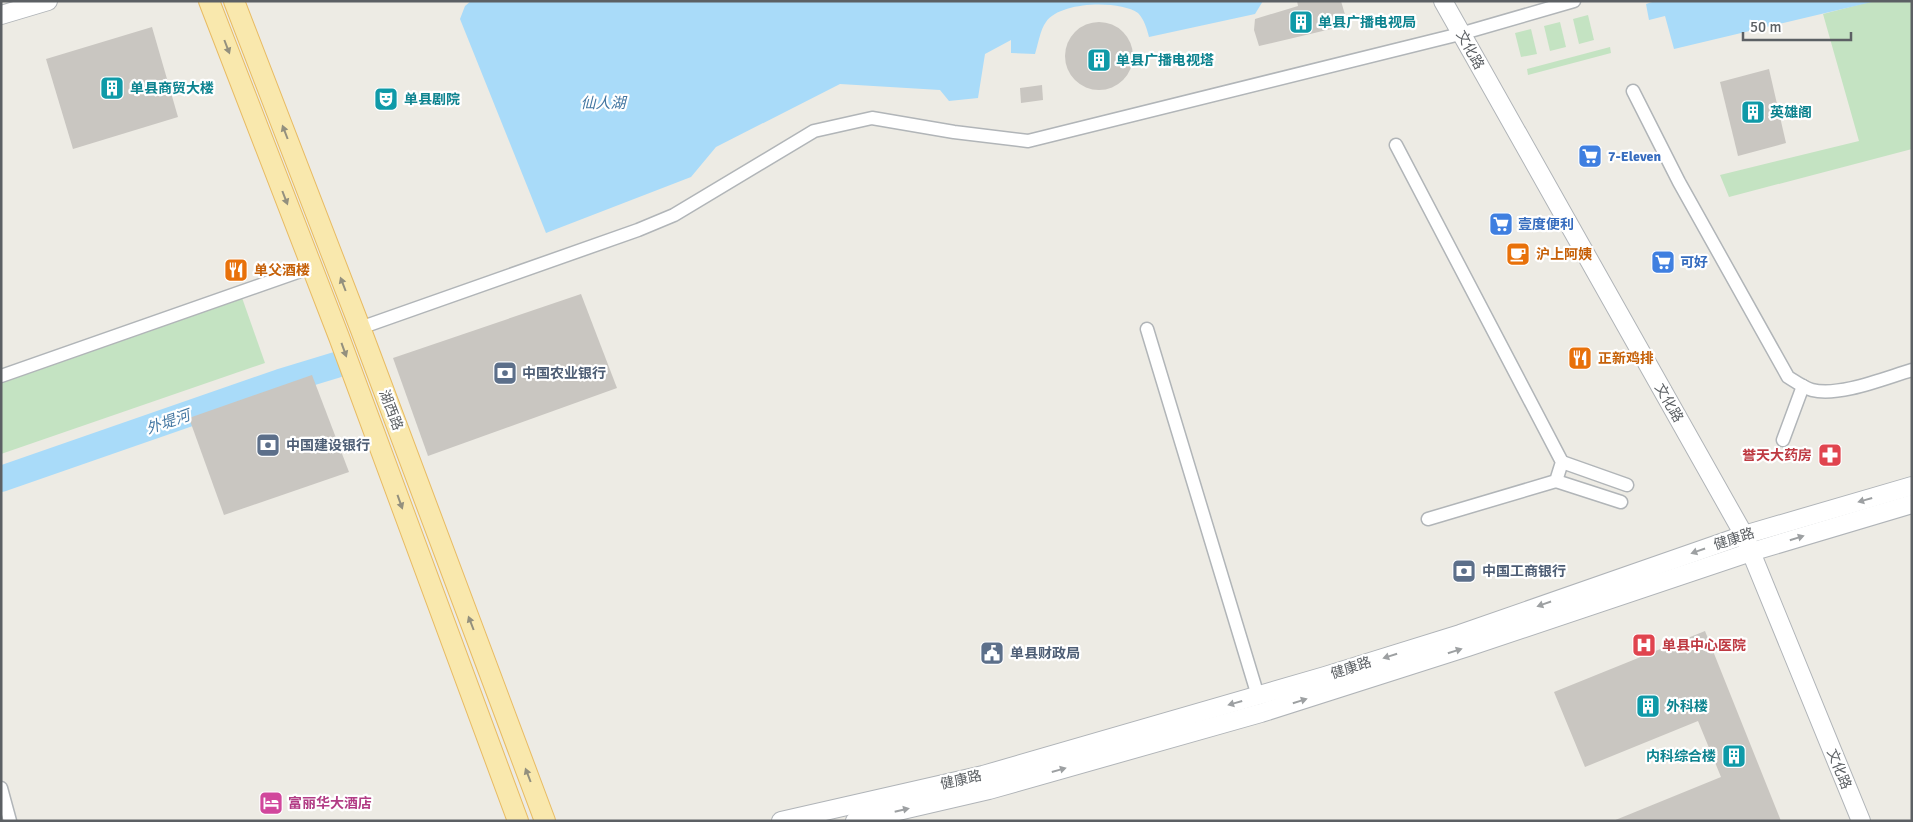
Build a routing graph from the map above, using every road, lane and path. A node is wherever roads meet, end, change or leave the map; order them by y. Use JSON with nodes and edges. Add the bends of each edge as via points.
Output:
{"nodes":[{"id":1,"x":8,"y":1,"type":"edge"},
{"id":2,"x":48,"y":1,"type":"edge"},
{"id":3,"x":209,"y":1,"type":"edge"},
{"id":4,"x":234,"y":1,"type":"edge"},
{"id":5,"x":1443,"y":1,"type":"edge"},
{"id":6,"x":1574,"y":1,"type":"edge"},
{"id":7,"x":1,"y":3,"type":"edge"},
{"id":8,"x":1,"y":15,"type":"edge"},
{"id":9,"x":1460,"y":34,"type":"junction"},
{"id":10,"x":1633,"y":90,"type":"dead end"},
{"id":11,"x":1396,"y":145,"type":"dead end"},
{"id":12,"x":312,"y":267,"type":"junction"},
{"id":13,"x":360,"y":328,"type":"junction"},
{"id":14,"x":1147,"y":329,"type":"dead end"},
{"id":15,"x":1912,"y":370,"type":"edge"},
{"id":16,"x":1,"y":376,"type":"edge"},
{"id":17,"x":1803,"y":386,"type":"junction"},
{"id":18,"x":1783,"y":440,"type":"dead end"},
{"id":19,"x":1562,"y":462,"type":"junction"},
{"id":20,"x":1556,"y":480,"type":"junction"},
{"id":21,"x":1627,"y":485,"type":"dead end"},
{"id":22,"x":1912,"y":486,"type":"edge"},
{"id":23,"x":1621,"y":502,"type":"dead end"},
{"id":24,"x":1912,"y":504,"type":"edge"},
{"id":25,"x":1428,"y":519,"type":"dead end"},
{"id":26,"x":1744,"y":535,"type":"junction"},
{"id":27,"x":1751,"y":552,"type":"junction"},
{"id":28,"x":1258,"y":696,"type":"junction"},
{"id":29,"x":1,"y":788,"type":"edge"},
{"id":30,"x":10,"y":821,"type":"edge"},
{"id":31,"x":518,"y":821,"type":"edge"},
{"id":32,"x":545,"y":821,"type":"edge"},
{"id":33,"x":781,"y":821,"type":"edge"},
{"id":34,"x":854,"y":821,"type":"edge"},
{"id":35,"x":1860,"y":821,"type":"edge"}],
"edges":[{"from":1,"to":7,"type":"main road"},
{"from":2,"to":8,"type":"main road"},
{"from":3,"to":12,"type":"main road","name":"湖西路","one_way":true},
{"from":13,"to":4,"type":"main road","name":"湖西路","one_way":true},
{"from":5,"to":9,"type":"main road","name":"文化路"},
{"from":6,"to":9,"type":"street"},
{"from":9,"to":13,"type":"street","via":[[1028,141],[872,118],[814,131],[674,214],[638,230]]},
{"from":9,"to":26,"type":"main road","name":"文化路"},
{"from":10,"to":17,"type":"street","via":[[1788,377]]},
{"from":11,"to":19,"type":"street"},
{"from":12,"to":16,"type":"street"},
{"from":12,"to":31,"type":"main road","name":"湖西路","one_way":true},
{"from":32,"to":13,"type":"main road","name":"湖西路","one_way":true},
{"from":14,"to":28,"type":"street"},
{"from":15,"to":17,"type":"street","via":[[1839,391],[1812,390]]},
{"from":17,"to":18,"type":"street"},
{"from":19,"to":20,"type":"street"},
{"from":19,"to":21,"type":"street"},
{"from":20,"to":23,"type":"street"},
{"from":20,"to":25,"type":"street"},
{"from":22,"to":26,"type":"main road","name":"健康路","one_way":true},
{"from":27,"to":24,"type":"main road","name":"健康路","one_way":true},
{"from":26,"to":27,"type":"main road","name":"文化路"},
{"from":26,"to":28,"type":"main road","name":"健康路","one_way":true,"via":[[1460,634]]},
{"from":34,"to":27,"type":"main road","name":"健康路","one_way":true,"via":[[988,790],[1261,713]]},
{"from":27,"to":35,"type":"main road","name":"文化路"},
{"from":28,"to":33,"type":"main road","name":"健康路","one_way":true,"via":[[983,775]]},
{"from":29,"to":30,"type":"street"}]}
